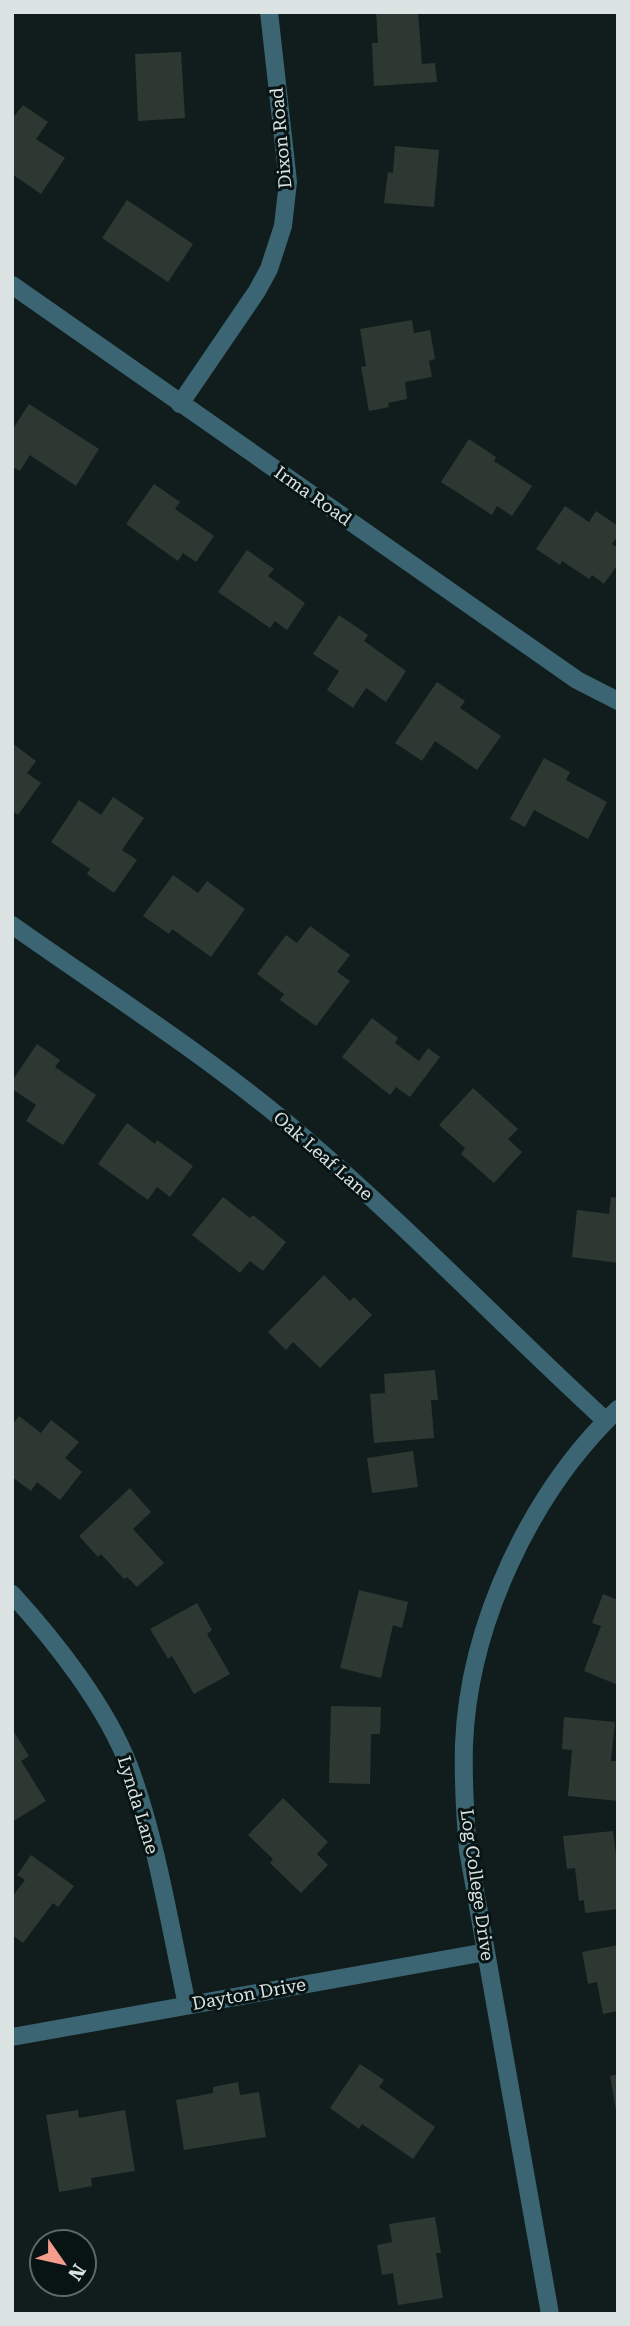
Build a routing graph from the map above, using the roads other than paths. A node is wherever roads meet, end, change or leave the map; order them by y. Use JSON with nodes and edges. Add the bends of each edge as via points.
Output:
{"nodes":[{"id":1,"x":269,"y":12,"type":"edge"},
{"id":2,"x":12,"y":285,"type":"edge"},
{"id":3,"x":180,"y":404,"type":"junction"},
{"id":4,"x":618,"y":701,"type":"edge"},
{"id":5,"x":12,"y":925,"type":"edge"},
{"id":6,"x":612,"y":1415,"type":"edge"},
{"id":7,"x":12,"y":1594,"type":"edge"},
{"id":8,"x":486,"y":1952,"type":"junction"},
{"id":9,"x":187,"y":2005,"type":"junction"},
{"id":10,"x":12,"y":2038,"type":"edge"},
{"id":11,"x":550,"y":2314,"type":"edge"}],
"edges":[{"from":1,"to":3,"type":"street","name":"Dixon Road","via":[[288,182],[283,226],[257,291]]},
{"from":2,"to":3,"type":"street","name":"Irma Road"},
{"from":3,"to":4,"type":"street","name":"Irma Road","via":[[577,680]]},
{"from":5,"to":6,"type":"street","name":"Oak Leaf Lane","via":[[220,1072],[306,1139]]},
{"from":6,"to":8,"type":"street","name":"Log College Drive","via":[[584,1444],[541,1506],[506,1573],[472,1680],[464,1743],[464,1805]]},
{"from":7,"to":9,"type":"street","name":"Lynda Lane","via":[[62,1654],[104,1717],[128,1765],[148,1827]]},
{"from":8,"to":9,"type":"street","name":"Dayton Drive"},
{"from":8,"to":11,"type":"street","name":"Log College Drive"},
{"from":9,"to":10,"type":"street","name":"Dayton Drive"}]}
